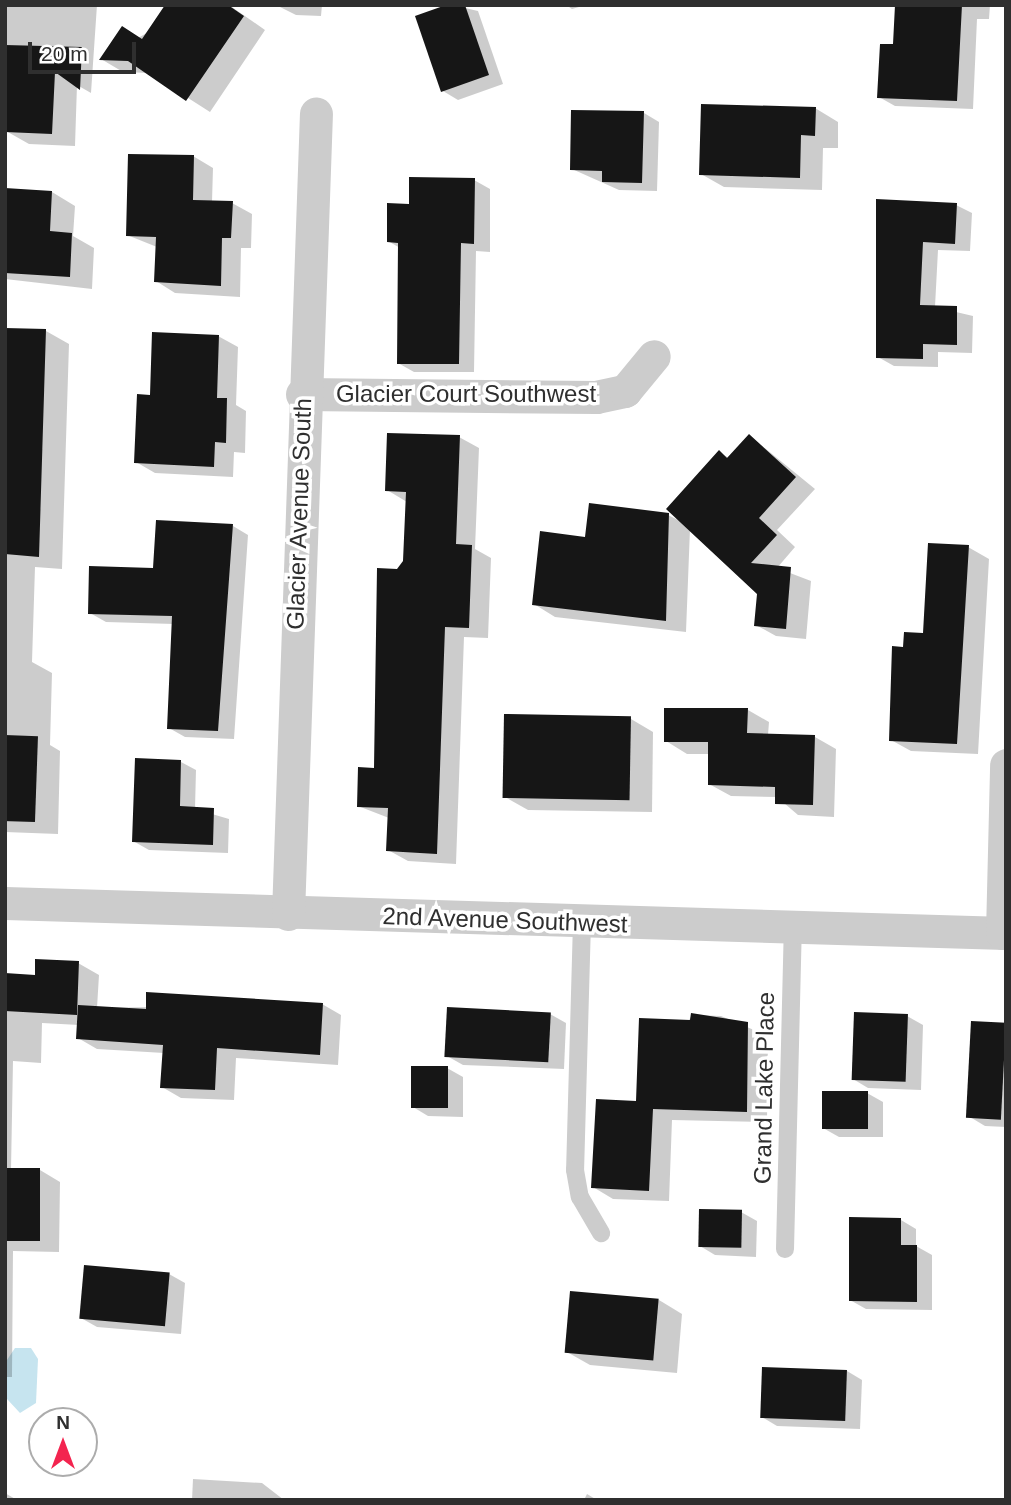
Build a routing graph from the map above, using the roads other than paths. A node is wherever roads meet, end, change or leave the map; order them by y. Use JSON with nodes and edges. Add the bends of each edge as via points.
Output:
{"nodes":[{"id":1,"x":316,"y":113,"type":"dead end"},
{"id":2,"x":654,"y":356,"type":"dead end"},
{"id":3,"x":302,"y":394,"type":"junction"},
{"id":4,"x":1006,"y":765,"type":"edge"},
{"id":5,"x":5,"y":903,"type":"edge"},
{"id":6,"x":288,"y":914,"type":"junction"},
{"id":7,"x":582,"y":922,"type":"junction"},
{"id":8,"x":793,"y":928,"type":"junction"},
{"id":9,"x":1004,"y":933,"type":"edge"},
{"id":10,"x":601,"y":1233,"type":"dead end"},
{"id":11,"x":785,"y":1249,"type":"dead end"}],
"edges":[{"from":1,"to":3,"type":"street","name":"Glacier Avenue South"},
{"from":2,"to":3,"type":"street","name":"Glacier Court Southwest","via":[[625,391],[596,397]]},
{"from":3,"to":6,"type":"street","name":"Glacier Avenue South"},
{"from":4,"to":9,"type":"street"},
{"from":5,"to":6,"type":"street","name":"2nd Avenue Southwest"},
{"from":6,"to":7,"type":"street","name":"2nd Avenue Southwest"},
{"from":7,"to":8,"type":"street","name":"2nd Avenue Southwest"},
{"from":7,"to":10,"type":"lane","via":[[575,1170],[580,1197]]},
{"from":8,"to":9,"type":"street","name":"2nd Avenue Southwest"},
{"from":8,"to":11,"type":"lane","name":"Grand Lake Place"}]}
